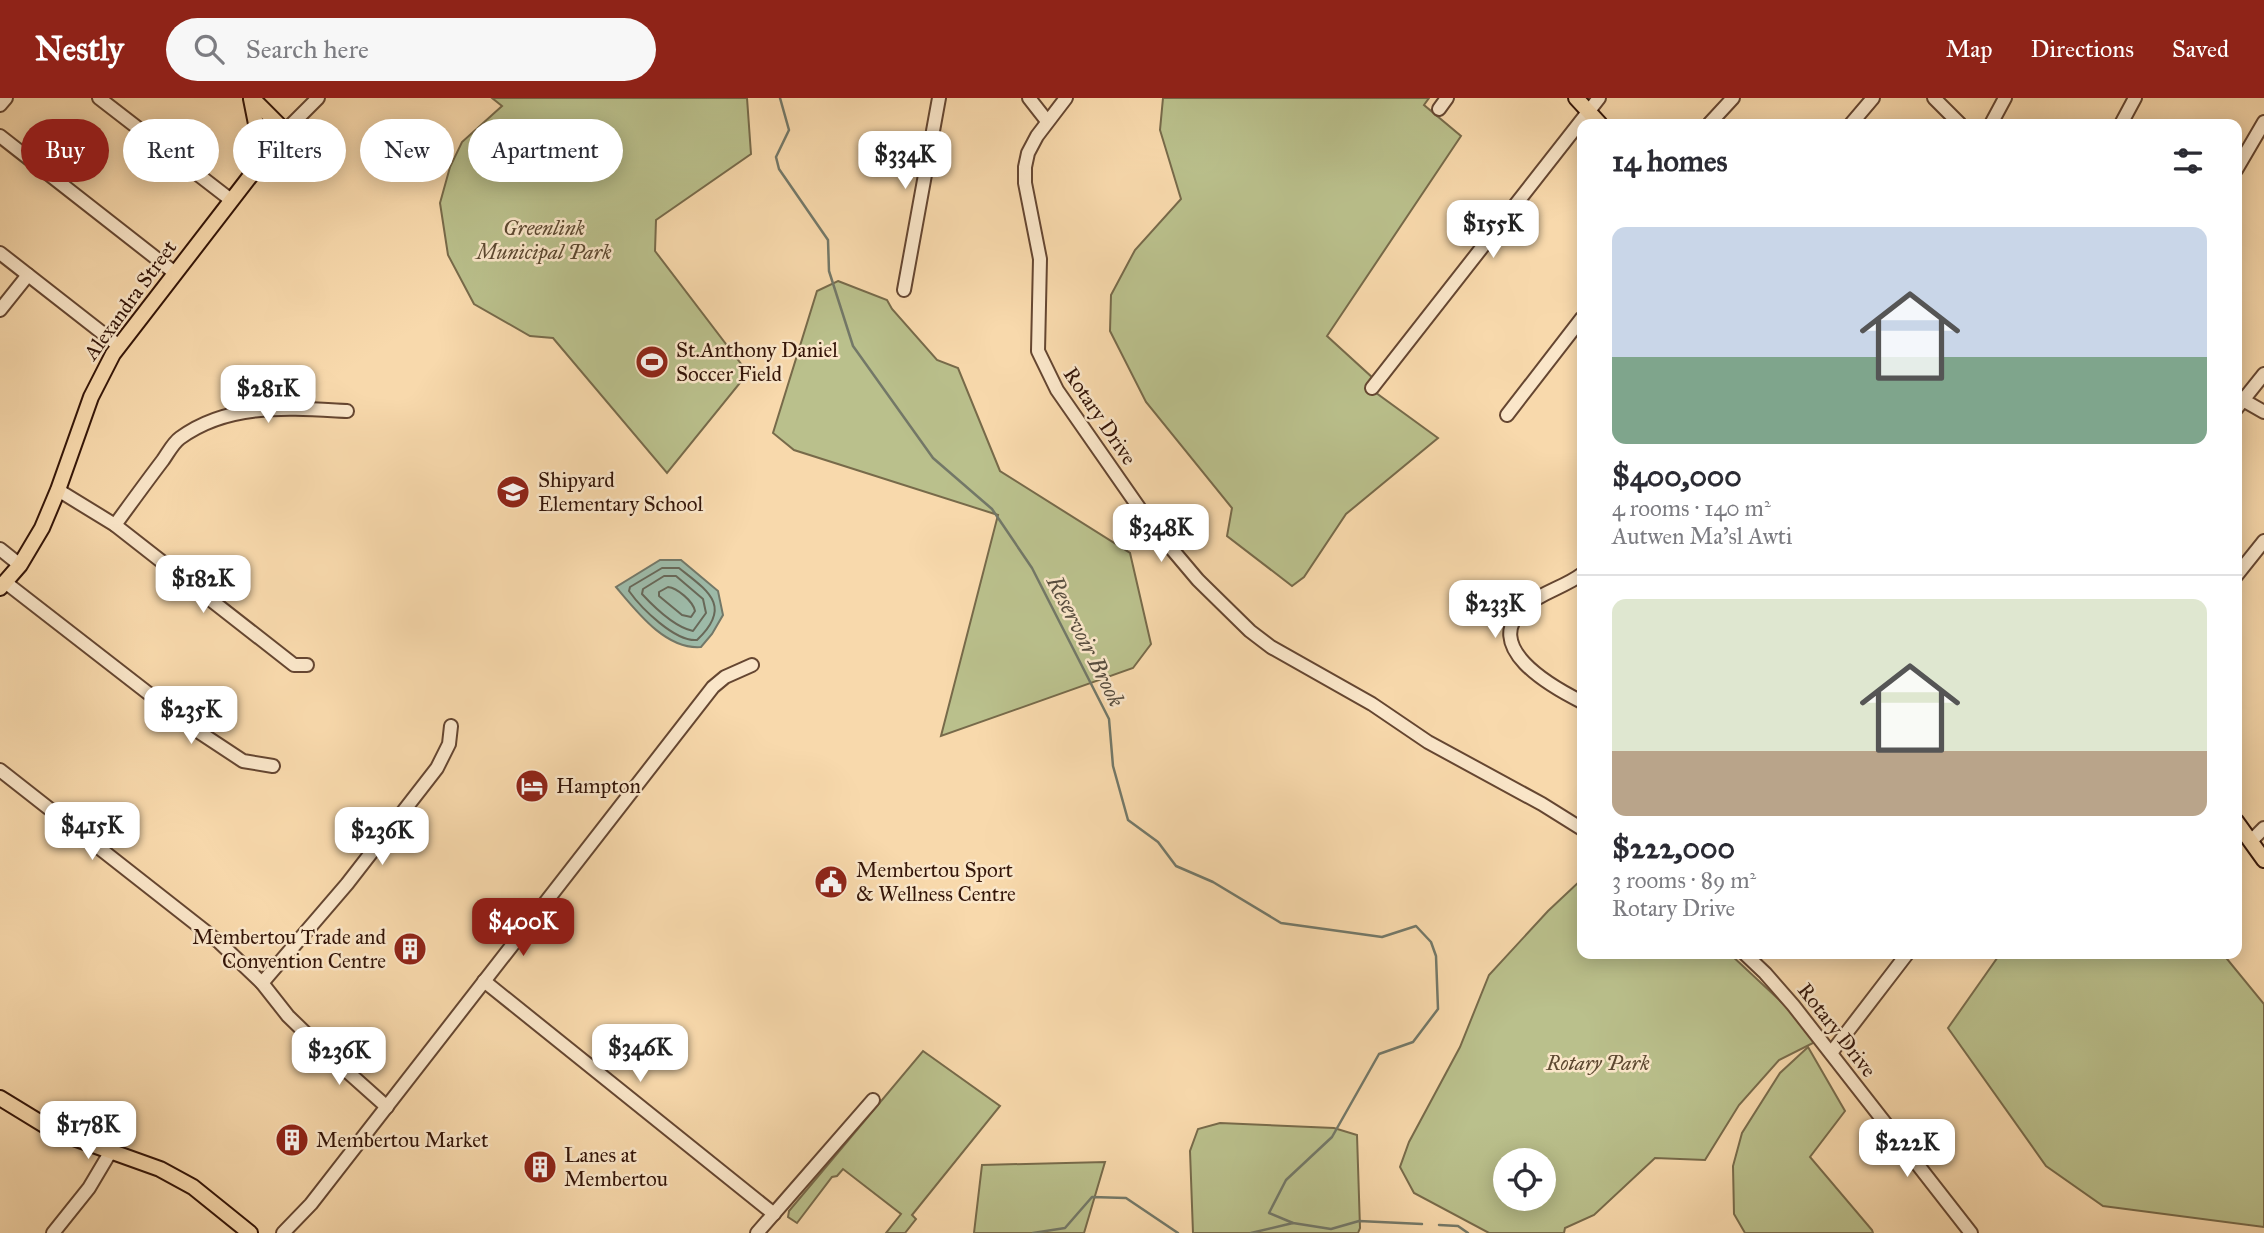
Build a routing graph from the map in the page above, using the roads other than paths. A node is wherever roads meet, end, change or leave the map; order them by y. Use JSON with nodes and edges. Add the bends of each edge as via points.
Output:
{"nodes":[{"id":1,"x":6,"y":98,"type":"edge"},
{"id":2,"x":99,"y":98,"type":"edge"},
{"id":3,"x":251,"y":98,"type":"edge"},
{"id":4,"x":318,"y":98,"type":"edge"},
{"id":5,"x":939,"y":98,"type":"edge"},
{"id":6,"x":1028,"y":98,"type":"edge"},
{"id":7,"x":1066,"y":98,"type":"edge"},
{"id":8,"x":1447,"y":98,"type":"edge"},
{"id":9,"x":1576,"y":98,"type":"edge"},
{"id":10,"x":1599,"y":98,"type":"edge"},
{"id":11,"x":1733,"y":98,"type":"edge"},
{"id":12,"x":1873,"y":98,"type":"edge"},
{"id":13,"x":1934,"y":98,"type":"edge"},
{"id":14,"x":2006,"y":98,"type":"edge"},
{"id":15,"x":2135,"y":98,"type":"edge"},
{"id":16,"x":0,"y":105,"type":"edge"},
{"id":17,"x":1439,"y":109,"type":"dead end"},
{"id":18,"x":1588,"y":111,"type":"junction"},
{"id":19,"x":255,"y":119,"type":"edge"},
{"id":20,"x":273,"y":119,"type":"edge"},
{"id":21,"x":297,"y":119,"type":"edge"},
{"id":22,"x":1582,"y":119,"type":"edge"},
{"id":23,"x":1595,"y":119,"type":"edge"},
{"id":24,"x":1714,"y":119,"type":"edge"},
{"id":25,"x":1855,"y":119,"type":"edge"},
{"id":26,"x":1956,"y":119,"type":"edge"},
{"id":27,"x":1994,"y":119,"type":"edge"},
{"id":28,"x":2124,"y":119,"type":"edge"},
{"id":29,"x":1047,"y":121,"type":"junction"},
{"id":30,"x":2264,"y":122,"type":"edge"},
{"id":31,"x":1577,"y":125,"type":"edge"},
{"id":32,"x":0,"y":136,"type":"edge"},
{"id":33,"x":2242,"y":160,"type":"edge"},
{"id":34,"x":244,"y":182,"type":"edge"},
{"id":35,"x":231,"y":200,"type":"junction"},
{"id":36,"x":0,"y":253,"type":"edge"},
{"id":37,"x":175,"y":273,"type":"junction"},
{"id":38,"x":28,"y":275,"type":"junction"},
{"id":39,"x":904,"y":290,"type":"dead end"},
{"id":40,"x":0,"y":310,"type":"edge"},
{"id":41,"x":1577,"y":324,"type":"edge"},
{"id":42,"x":119,"y":346,"type":"junction"},
{"id":43,"x":2264,"y":374,"type":"edge"},
{"id":44,"x":1372,"y":388,"type":"dead end"},
{"id":45,"x":2242,"y":398,"type":"edge"},
{"id":46,"x":2242,"y":402,"type":"edge"},
{"id":47,"x":347,"y":411,"type":"dead end"},
{"id":48,"x":2264,"y":412,"type":"edge"},
{"id":49,"x":1507,"y":415,"type":"dead end"},
{"id":50,"x":58,"y":490,"type":"junction"},
{"id":51,"x":115,"y":525,"type":"junction"},
{"id":52,"x":2264,"y":541,"type":"edge"},
{"id":53,"x":0,"y":549,"type":"edge"},
{"id":54,"x":20,"y":565,"type":"junction"},
{"id":55,"x":2242,"y":568,"type":"edge"},
{"id":56,"x":1577,"y":577,"type":"edge"},
{"id":57,"x":2,"y":585,"type":"edge"},
{"id":58,"x":307,"y":665,"type":"dead end"},
{"id":59,"x":752,"y":665,"type":"dead end"},
{"id":60,"x":1577,"y":699,"type":"edge"},
{"id":61,"x":451,"y":726,"type":"dead end"},
{"id":62,"x":273,"y":766,"type":"dead end"},
{"id":63,"x":0,"y":770,"type":"edge"},
{"id":64,"x":1577,"y":827,"type":"edge"},
{"id":65,"x":2264,"y":828,"type":"edge"},
{"id":66,"x":2242,"y":829,"type":"edge"},
{"id":67,"x":2251,"y":841,"type":"junction"},
{"id":68,"x":2264,"y":860,"type":"edge"},
{"id":69,"x":1750,"y":959,"type":"edge"},
{"id":70,"x":1903,"y":959,"type":"edge"},
{"id":71,"x":484,"y":981,"type":"junction"},
{"id":72,"x":262,"y":983,"type":"junction"},
{"id":73,"x":1831,"y":1053,"type":"junction"},
{"id":74,"x":0,"y":1098,"type":"edge"},
{"id":75,"x":873,"y":1100,"type":"dead end"},
{"id":76,"x":387,"y":1107,"type":"junction"},
{"id":77,"x":111,"y":1151,"type":"junction"},
{"id":78,"x":774,"y":1214,"type":"junction"},
{"id":79,"x":53,"y":1233,"type":"edge"},
{"id":80,"x":250,"y":1233,"type":"edge"},
{"id":81,"x":283,"y":1233,"type":"edge"},
{"id":82,"x":757,"y":1233,"type":"edge"},
{"id":83,"x":1971,"y":1233,"type":"edge"}],
"edges":[{"from":1,"to":16,"type":"street"},
{"from":2,"to":35,"type":"street"},
{"from":3,"to":19,"type":"main road"},
{"from":3,"to":20,"type":"main road"},
{"from":4,"to":21,"type":"street"},
{"from":5,"to":39,"type":"street"},
{"from":6,"to":29,"type":"street"},
{"from":7,"to":29,"type":"street","name":"Rotary Drive"},
{"from":8,"to":17,"type":"street"},
{"from":9,"to":18,"type":"main road"},
{"from":10,"to":18,"type":"street"},
{"from":11,"to":24,"type":"street"},
{"from":12,"to":25,"type":"street"},
{"from":13,"to":26,"type":"street"},
{"from":14,"to":27,"type":"street"},
{"from":15,"to":28,"type":"street"},
{"from":18,"to":22,"type":"street"},
{"from":18,"to":23,"type":"main road"},
{"from":29,"to":64,"type":"street","name":"Rotary Drive","via":[[1030,149],[1024,171],[1040,267],[1038,351],[1057,390],[1149,522],[1198,580],[1271,647]]},
{"from":30,"to":33,"type":"street"},
{"from":31,"to":44,"type":"street"},
{"from":32,"to":37,"type":"street"},
{"from":34,"to":35,"type":"main road","name":"Alexandra Street"},
{"from":35,"to":37,"type":"main road","name":"Alexandra Street"},
{"from":36,"to":38,"type":"street"},
{"from":37,"to":42,"type":"main road","name":"Alexandra Street"},
{"from":38,"to":40,"type":"street"},
{"from":38,"to":42,"type":"street"},
{"from":41,"to":49,"type":"street"},
{"from":42,"to":50,"type":"main road","name":"Alexandra Street","via":[[90,397]]},
{"from":43,"to":45,"type":"street"},
{"from":46,"to":48,"type":"street"},
{"from":47,"to":51,"type":"street","via":[[278,407],[229,415],[195,429],[179,439]]},
{"from":50,"to":51,"type":"street"},
{"from":50,"to":54,"type":"main road","name":"Alexandra Street"},
{"from":51,"to":58,"type":"street","via":[[294,665]]},
{"from":52,"to":55,"type":"street"},
{"from":53,"to":54,"type":"street"},
{"from":54,"to":57,"type":"main road","name":"Alexandra Street"},
{"from":56,"to":60,"type":"street","via":[[1523,608],[1511,637],[1514,651],[1525,665]]},
{"from":57,"to":62,"type":"street","via":[[193,728],[243,761]]},
{"from":59,"to":71,"type":"street","via":[[713,687]]},
{"from":61,"to":72,"type":"street","via":[[449,744],[437,768]]},
{"from":63,"to":72,"type":"street","via":[[208,933]]},
{"from":65,"to":67,"type":"street"},
{"from":66,"to":67,"type":"main road"},
{"from":67,"to":68,"type":"main road"},
{"from":69,"to":73,"type":"street","name":"Rotary Drive"},
{"from":70,"to":73,"type":"street"},
{"from":71,"to":76,"type":"street"},
{"from":71,"to":78,"type":"street"},
{"from":72,"to":76,"type":"street","via":[[288,1016]]},
{"from":73,"to":83,"type":"street","name":"Rotary Drive"},
{"from":74,"to":77,"type":"main road","via":[[54,1131]]},
{"from":75,"to":78,"type":"street"},
{"from":76,"to":81,"type":"street"},
{"from":77,"to":79,"type":"street"},
{"from":77,"to":80,"type":"main road","via":[[193,1187]]},
{"from":78,"to":82,"type":"street"}]}
